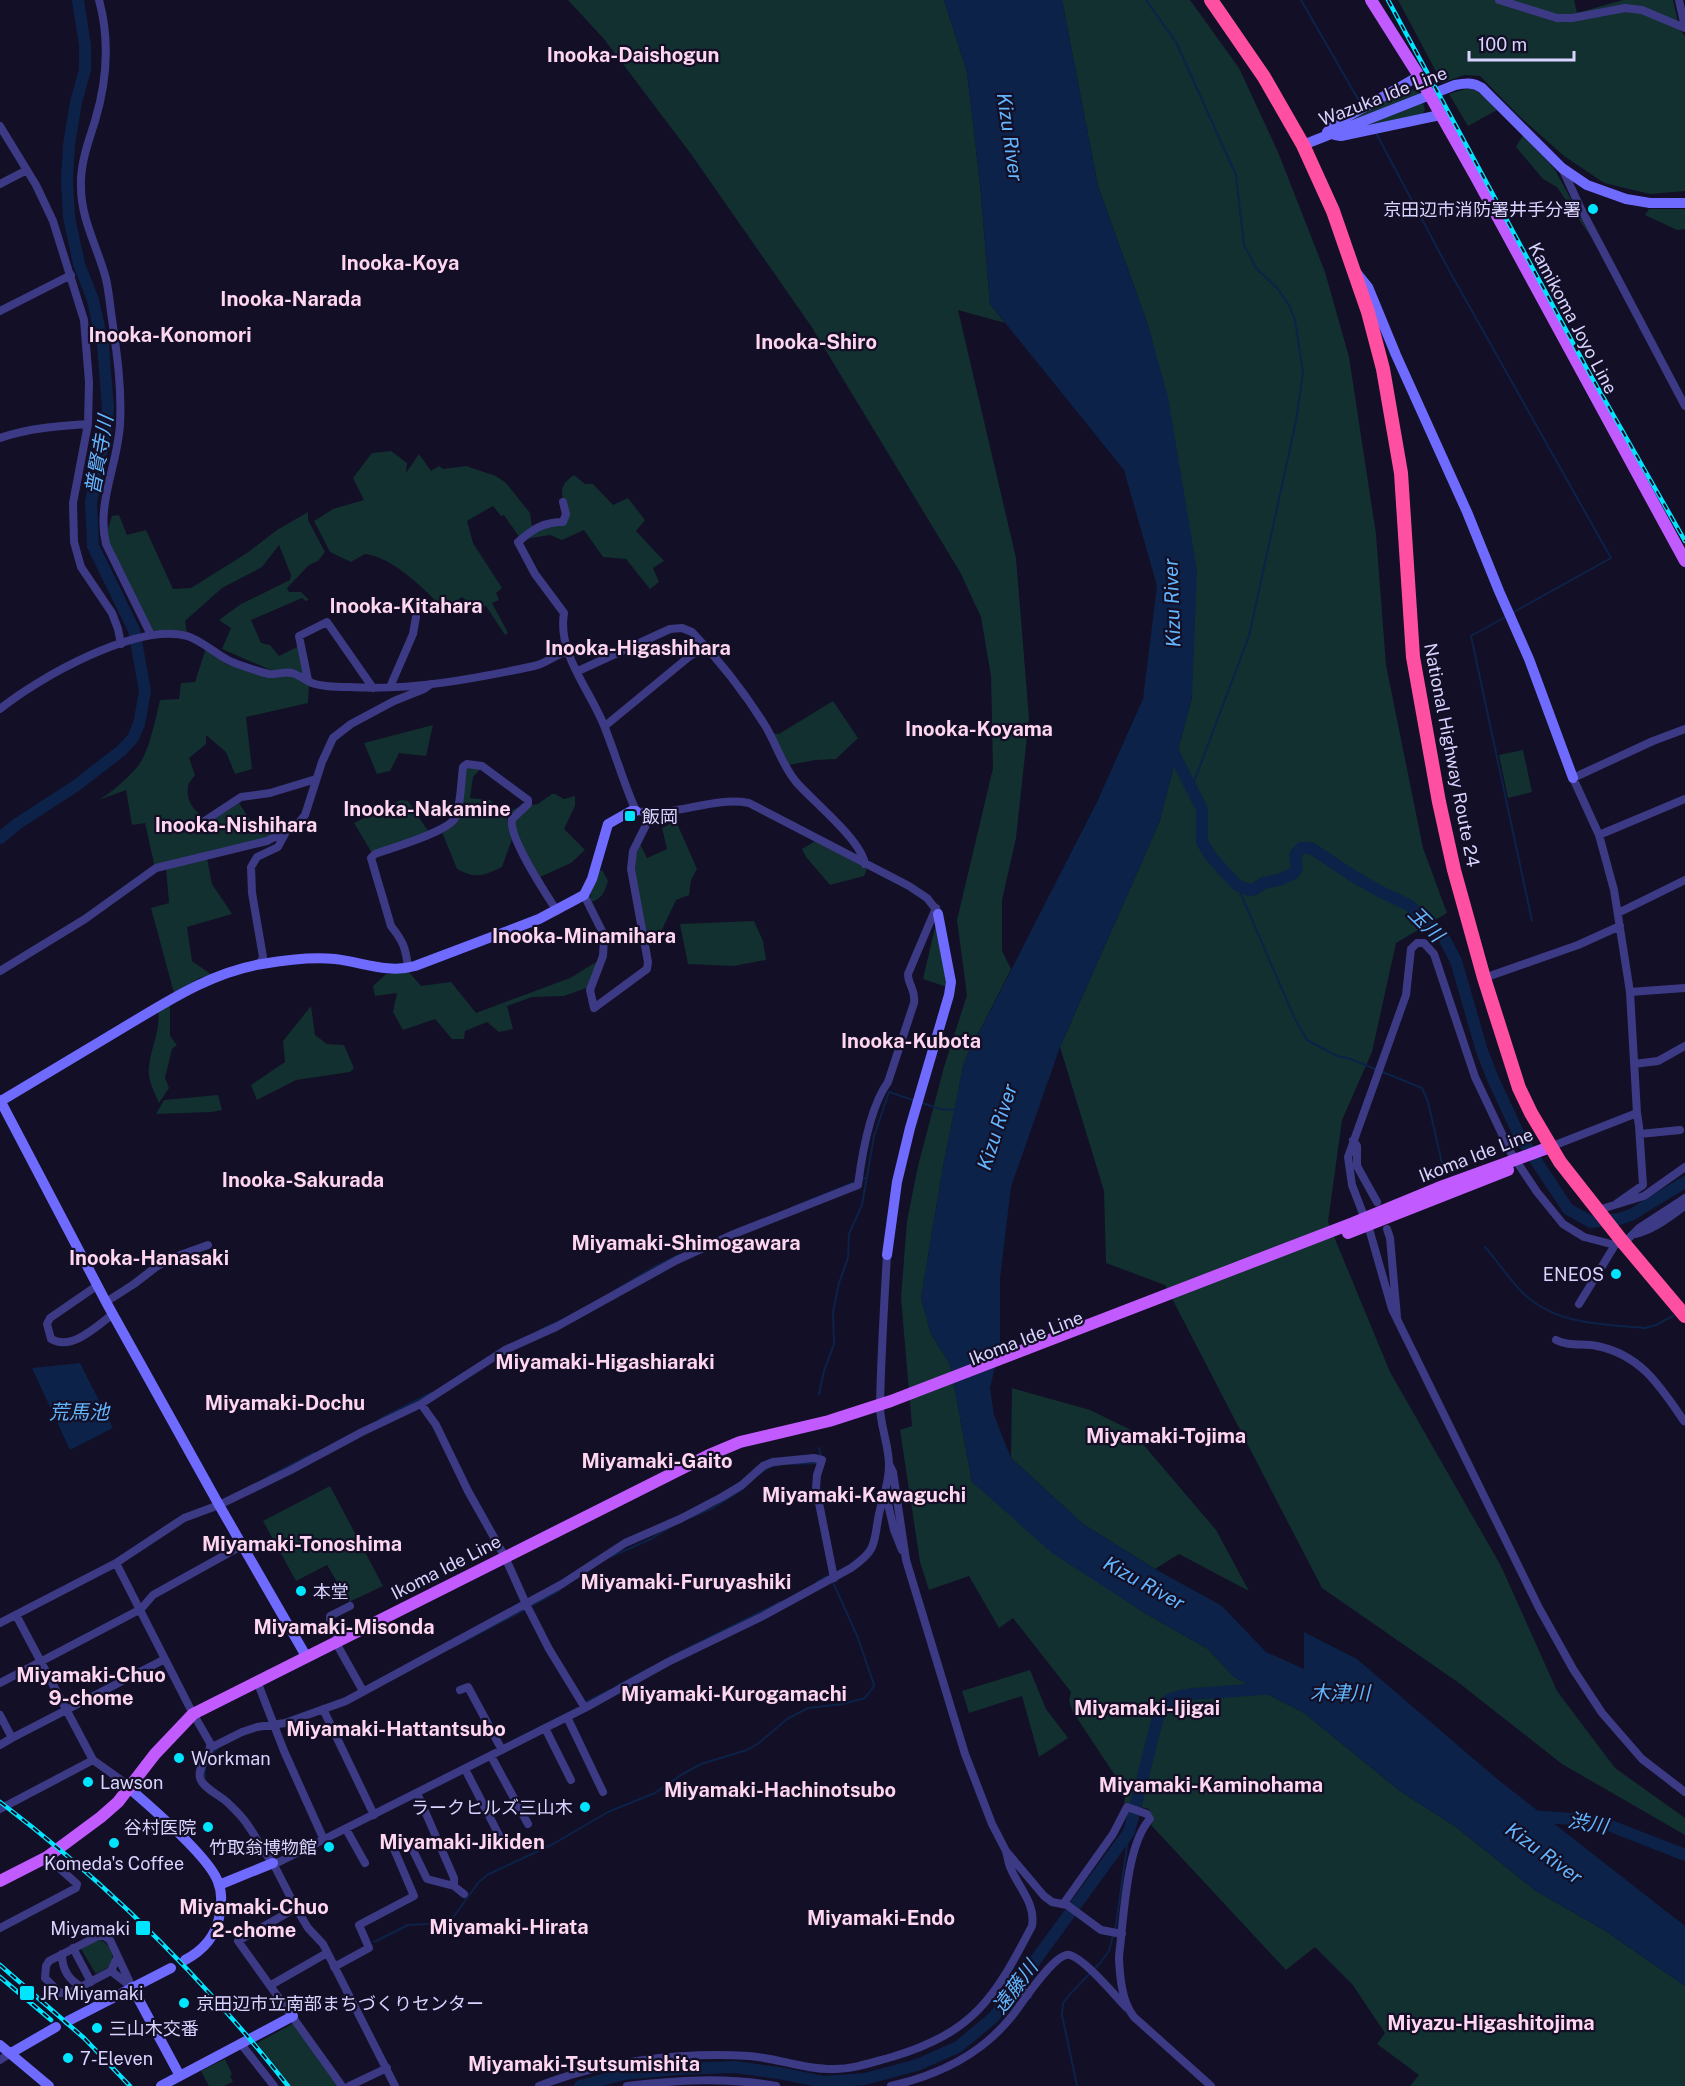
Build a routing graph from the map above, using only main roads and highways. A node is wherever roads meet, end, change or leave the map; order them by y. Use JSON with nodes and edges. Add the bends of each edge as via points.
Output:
{"nodes":[{"id":1,"x":1211,"y":0,"type":"edge"},
{"id":2,"x":1371,"y":0,"type":"edge"},
{"id":3,"x":1685,"y":561,"type":"edge"},
{"id":4,"x":1550,"y":1147,"type":"junction"},
{"id":5,"x":1685,"y":1316,"type":"edge"},
{"id":6,"x":0,"y":1881,"type":"edge"}],
"edges":[{"from":1,"to":4,"type":"highway","name":"National Highway Route 24","via":[[1264,77],[1303,145],[1333,211],[1368,312],[1383,369],[1401,473],[1417,687],[1454,870],[1519,1088]]},
{"from":2,"to":3,"type":"main road","name":"Kamikoma Joyo Line","via":[[1476,177]]},
{"from":4,"to":5,"type":"highway","name":"National Highway Route 24"},
{"from":4,"to":6,"type":"main road","name":"Ikoma Ide Line","via":[[1535,1159],[1519,1161],[886,1407],[740,1442],[688,1465],[193,1714],[101,1817],[47,1857]]}]}
